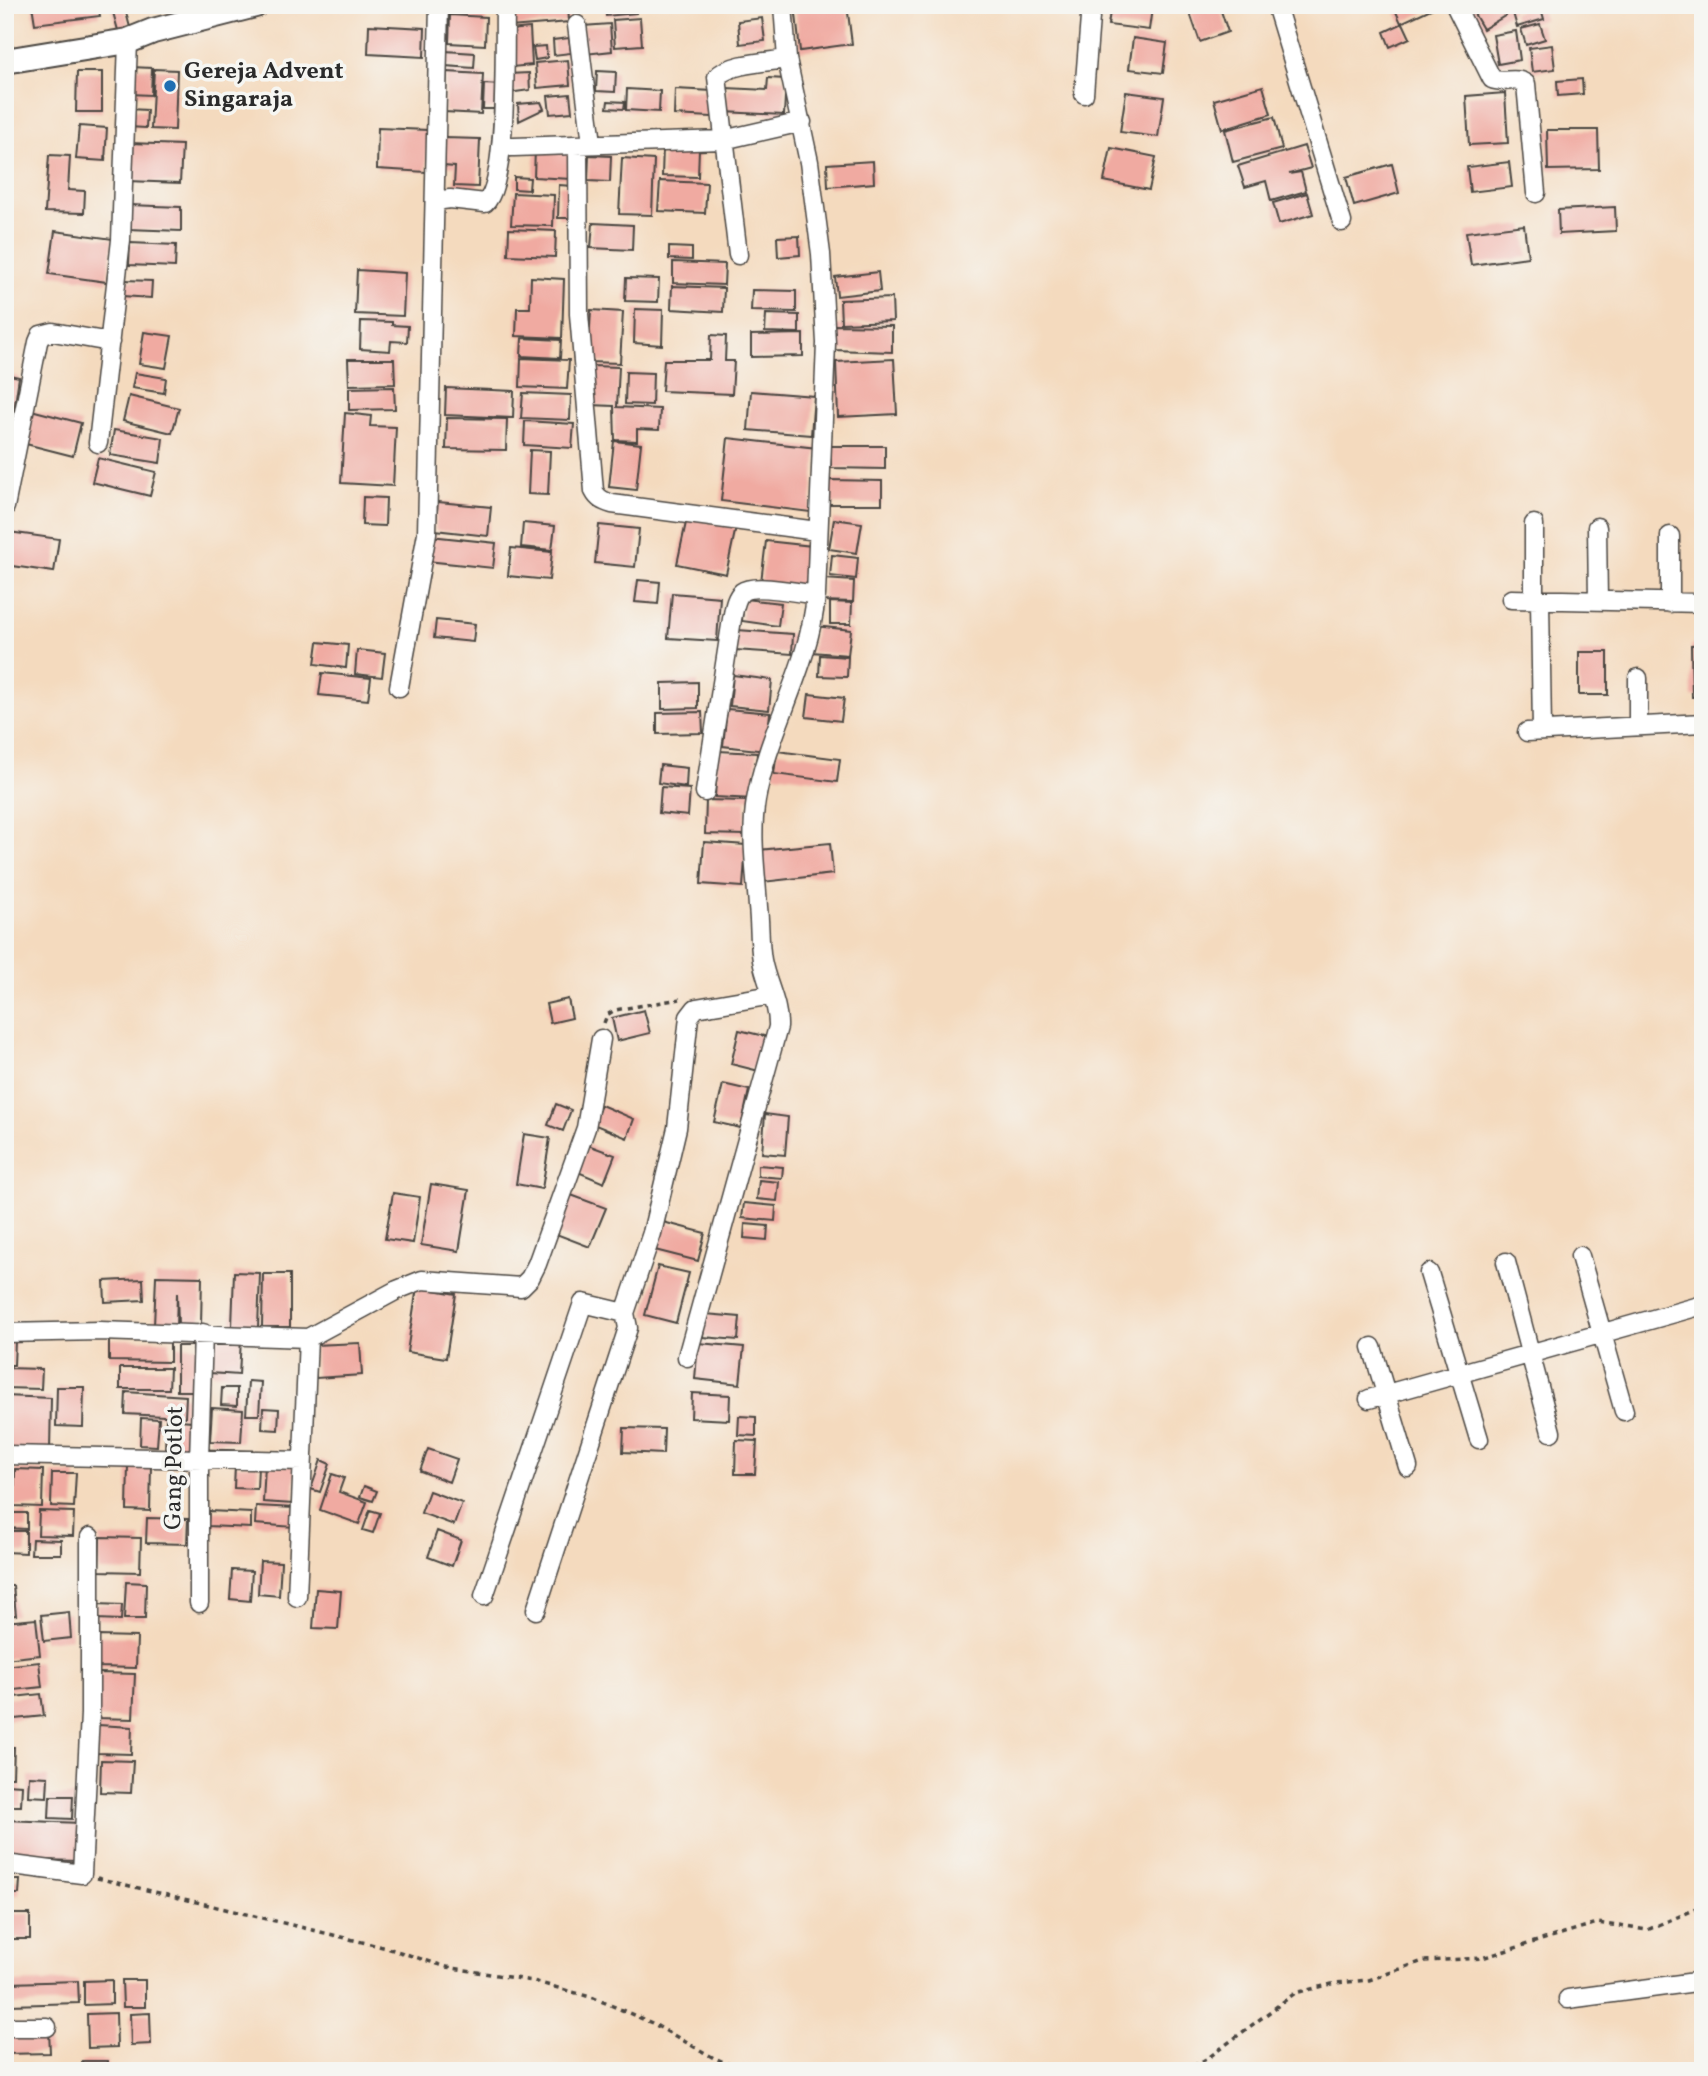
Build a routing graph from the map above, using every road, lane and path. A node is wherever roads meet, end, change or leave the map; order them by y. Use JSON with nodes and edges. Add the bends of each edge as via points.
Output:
{"nodes":[{"id":1,"x":255,"y":5,"type":"edge"},
{"id":2,"x":439,"y":5,"type":"edge"},
{"id":3,"x":505,"y":5,"type":"edge"},
{"id":4,"x":783,"y":5,"type":"edge"},
{"id":5,"x":1091,"y":5,"type":"edge"},
{"id":6,"x":1276,"y":5,"type":"edge"},
{"id":7,"x":1455,"y":5,"type":"edge"},
{"id":8,"x":577,"y":25,"type":"dead end"},
{"id":9,"x":128,"y":41,"type":"junction"},
{"id":10,"x":787,"y":59,"type":"junction"},
{"id":11,"x":5,"y":61,"type":"edge"},
{"id":12,"x":1084,"y":94,"type":"dead end"},
{"id":13,"x":802,"y":122,"type":"junction"},
{"id":14,"x":723,"y":140,"type":"junction"},
{"id":15,"x":585,"y":144,"type":"junction"},
{"id":16,"x":502,"y":146,"type":"junction"},
{"id":17,"x":1536,"y":193,"type":"dead end"},
{"id":18,"x":435,"y":201,"type":"junction"},
{"id":19,"x":1342,"y":222,"type":"dead end"},
{"id":20,"x":738,"y":255,"type":"dead end"},
{"id":21,"x":110,"y":342,"type":"junction"},
{"id":22,"x":99,"y":443,"type":"dead end"},
{"id":23,"x":5,"y":508,"type":"edge"},
{"id":24,"x":1534,"y":524,"type":"dead end"},
{"id":25,"x":1597,"y":527,"type":"dead end"},
{"id":26,"x":817,"y":531,"type":"junction"},
{"id":27,"x":1670,"y":536,"type":"dead end"},
{"id":28,"x":816,"y":595,"type":"junction"},
{"id":29,"x":1511,"y":599,"type":"dead end"},
{"id":30,"x":1537,"y":600,"type":"junction"},
{"id":31,"x":1598,"y":601,"type":"junction"},
{"id":32,"x":1670,"y":603,"type":"junction"},
{"id":33,"x":1703,"y":603,"type":"edge"},
{"id":34,"x":1638,"y":678,"type":"dead end"},
{"id":35,"x":399,"y":687,"type":"dead end"},
{"id":36,"x":1703,"y":723,"type":"edge"},
{"id":37,"x":1638,"y":726,"type":"junction"},
{"id":38,"x":705,"y":792,"type":"dead end"},
{"id":39,"x":772,"y":995,"type":"junction"},
{"id":40,"x":601,"y":1039,"type":"dead end"},
{"id":41,"x":1580,"y":1256,"type":"dead end"},
{"id":42,"x":1506,"y":1262,"type":"dead end"},
{"id":43,"x":1429,"y":1273,"type":"dead end"},
{"id":44,"x":1703,"y":1305,"type":"edge"},
{"id":45,"x":625,"y":1313,"type":"junction"},
{"id":46,"x":5,"y":1333,"type":"edge"},
{"id":47,"x":203,"y":1333,"type":"junction"},
{"id":48,"x":1602,"y":1334,"type":"junction"},
{"id":49,"x":308,"y":1338,"type":"junction"},
{"id":50,"x":1372,"y":1347,"type":"dead end"},
{"id":51,"x":1531,"y":1353,"type":"junction"},
{"id":52,"x":687,"y":1357,"type":"dead end"},
{"id":53,"x":1459,"y":1374,"type":"junction"},
{"id":54,"x":1377,"y":1397,"type":"junction"},
{"id":55,"x":1624,"y":1411,"type":"dead end"},
{"id":56,"x":1550,"y":1432,"type":"dead end"},
{"id":57,"x":1479,"y":1439,"type":"dead end"},
{"id":58,"x":5,"y":1455,"type":"edge"},
{"id":59,"x":199,"y":1460,"type":"junction"},
{"id":60,"x":302,"y":1461,"type":"junction"},
{"id":61,"x":1408,"y":1467,"type":"dead end"},
{"id":62,"x":90,"y":1537,"type":"dead end"},
{"id":63,"x":484,"y":1596,"type":"dead end"},
{"id":64,"x":298,"y":1597,"type":"dead end"},
{"id":65,"x":199,"y":1603,"type":"dead end"},
{"id":66,"x":536,"y":1610,"type":"dead end"},
{"id":67,"x":5,"y":1864,"type":"edge"},
{"id":68,"x":82,"y":1874,"type":"junction"},
{"id":69,"x":1703,"y":1906,"type":"edge"},
{"id":70,"x":1703,"y":1982,"type":"edge"},
{"id":71,"x":1568,"y":1999,"type":"dead end"},
{"id":72,"x":5,"y":2027,"type":"edge"},
{"id":73,"x":47,"y":2027,"type":"dead end"},
{"id":74,"x":747,"y":2071,"type":"edge"},
{"id":75,"x":1184,"y":2071,"type":"edge"}],
"edges":[{"from":1,"to":9,"type":"street"},
{"from":2,"to":18,"type":"street"},
{"from":3,"to":16,"type":"street"},
{"from":4,"to":10,"type":"street"},
{"from":5,"to":12,"type":"street"},
{"from":6,"to":19,"type":"street"},
{"from":7,"to":17,"type":"street","via":[[1492,79],[1526,84]]},
{"from":8,"to":15,"type":"street"},
{"from":9,"to":11,"type":"street"},
{"from":9,"to":21,"type":"street","via":[[121,240]]},
{"from":10,"to":13,"type":"street"},
{"from":10,"to":14,"type":"street","via":[[720,73]]},
{"from":13,"to":14,"type":"street"},
{"from":13,"to":26,"type":"street","via":[[821,254],[826,343]]},
{"from":14,"to":15,"type":"street"},
{"from":14,"to":20,"type":"street"},
{"from":15,"to":16,"type":"street"},
{"from":15,"to":26,"type":"street","via":[[579,314],[594,491],[612,504]]},
{"from":16,"to":18,"type":"street","via":[[493,194],[485,203],[450,198]]},
{"from":18,"to":35,"type":"street","via":[[426,533]]},
{"from":21,"to":22,"type":"street"},
{"from":21,"to":23,"type":"street","via":[[53,332],[41,335]]},
{"from":24,"to":30,"type":"street"},
{"from":25,"to":31,"type":"street"},
{"from":26,"to":28,"type":"street"},
{"from":27,"to":32,"type":"street"},
{"from":28,"to":38,"type":"street","via":[[747,589],[739,595]]},
{"from":28,"to":39,"type":"street","via":[[803,655],[757,800],[754,870],[762,958]]},
{"from":29,"to":30,"type":"street"},
{"from":30,"to":31,"type":"street"},
{"from":30,"to":37,"type":"street","via":[[1535,732]]},
{"from":31,"to":32,"type":"street"},
{"from":32,"to":33,"type":"street"},
{"from":34,"to":37,"type":"street"},
{"from":36,"to":37,"type":"street"},
{"from":39,"to":45,"type":"street","via":[[696,1008],[689,1017],[677,1128],[652,1233]]},
{"from":39,"to":52,"type":"street","via":[[779,1012],[778,1027]]},
{"from":40,"to":49,"type":"street","via":[[586,1128],[530,1279],[521,1287],[422,1280]]},
{"from":41,"to":48,"type":"street"},
{"from":42,"to":51,"type":"street"},
{"from":43,"to":53,"type":"street"},
{"from":44,"to":48,"type":"street"},
{"from":45,"to":63,"type":"street","via":[[583,1303]]},
{"from":45,"to":66,"type":"street","via":[[628,1328]]},
{"from":46,"to":47,"type":"street"},
{"from":47,"to":49,"type":"street"},
{"from":47,"to":59,"type":"street","name":"Gang Potlot"},
{"from":48,"to":51,"type":"street"},
{"from":48,"to":55,"type":"street"},
{"from":49,"to":60,"type":"street"},
{"from":50,"to":54,"type":"street"},
{"from":51,"to":53,"type":"street"},
{"from":51,"to":56,"type":"street"},
{"from":53,"to":54,"type":"street"},
{"from":53,"to":57,"type":"street"},
{"from":54,"to":61,"type":"street"},
{"from":58,"to":59,"type":"street"},
{"from":59,"to":60,"type":"street"},
{"from":59,"to":65,"type":"street","name":"Gang Potlot"},
{"from":60,"to":64,"type":"street"},
{"from":62,"to":68,"type":"street","via":[[90,1714]]},
{"from":67,"to":68,"type":"street"},
{"from":68,"to":74,"type":"path","via":[[387,1948],[447,1967],[594,1998]]},
{"from":69,"to":75,"type":"path","via":[[1647,1930],[1597,1923],[1482,1958],[1423,1961],[1369,1980],[1294,1993]]},
{"from":70,"to":71,"type":"street"},
{"from":72,"to":73,"type":"street"}]}
